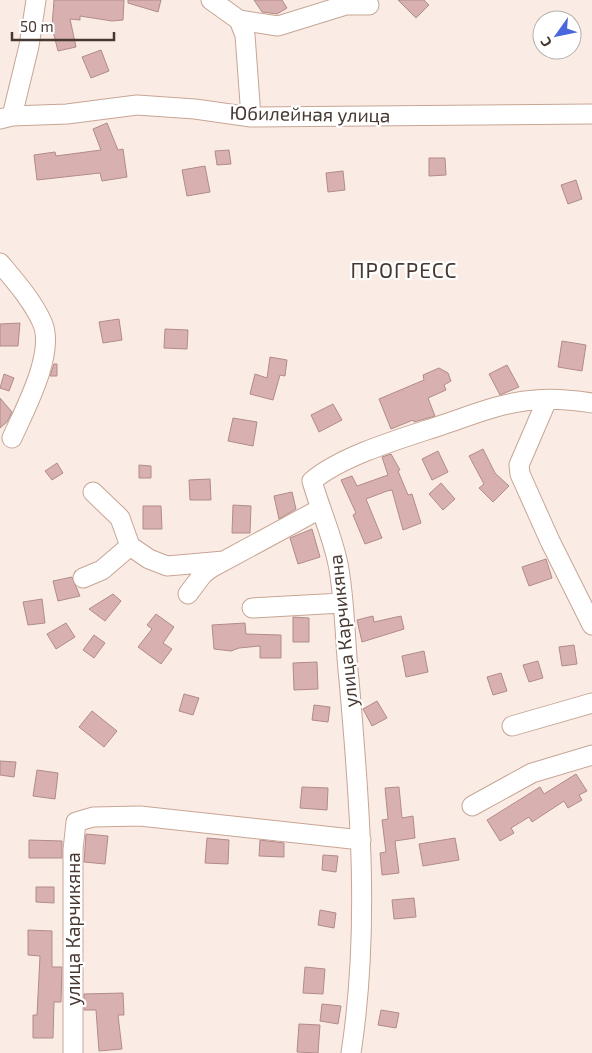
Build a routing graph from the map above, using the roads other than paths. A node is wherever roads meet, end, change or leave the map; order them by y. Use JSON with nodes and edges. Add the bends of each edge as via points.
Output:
{"nodes":[{"id":1,"x":36,"y":0,"type":"edge"},
{"id":2,"x":210,"y":0,"type":"edge"},
{"id":3,"x":369,"y":5,"type":"dead end"},
{"id":4,"x":239,"y":20,"type":"junction"},
{"id":5,"x":592,"y":114,"type":"edge"},
{"id":6,"x":6,"y":117,"type":"edge"},
{"id":7,"x":251,"y":117,"type":"junction"},
{"id":8,"x":0,"y":263,"type":"edge"},
{"id":9,"x":547,"y":400,"type":"junction"},
{"id":10,"x":592,"y":404,"type":"edge"},
{"id":11,"x":12,"y":438,"type":"dead end"},
{"id":12,"x":93,"y":492,"type":"dead end"},
{"id":13,"x":320,"y":509,"type":"junction"},
{"id":14,"x":130,"y":546,"type":"junction"},
{"id":15,"x":224,"y":561,"type":"junction"},
{"id":16,"x":83,"y":578,"type":"dead end"},
{"id":17,"x":188,"y":594,"type":"dead end"},
{"id":18,"x":342,"y":603,"type":"junction"},
{"id":19,"x":252,"y":608,"type":"dead end"},
{"id":20,"x":592,"y":625,"type":"edge"},
{"id":21,"x":592,"y":703,"type":"edge"},
{"id":22,"x":512,"y":726,"type":"dead end"},
{"id":23,"x":592,"y":755,"type":"edge"},
{"id":24,"x":472,"y":806,"type":"dead end"},
{"id":25,"x":361,"y":840,"type":"junction"},
{"id":26,"x":72,"y":1053,"type":"edge"},
{"id":27,"x":350,"y":1053,"type":"edge"}],
"edges":[{"from":1,"to":6,"type":"street","via":[[28,46]]},
{"from":2,"to":4,"type":"street"},
{"from":3,"to":4,"type":"street","via":[[346,5],[278,26]]},
{"from":4,"to":7,"type":"street","via":[[245,35]]},
{"from":5,"to":7,"type":"street","name":"Юбилейная улица"},
{"from":6,"to":7,"type":"street","name":"Юбилейная улица","via":[[67,114],[136,105]]},
{"from":8,"to":11,"type":"street","via":[[22,290],[42,323],[46,341],[33,390]]},
{"from":9,"to":10,"type":"street","name":"улица Карчикяна"},
{"from":9,"to":13,"type":"street","name":"улица Карчикяна","via":[[501,405],[337,464],[312,481]]},
{"from":9,"to":20,"type":"street","via":[[519,465],[520,474]]},
{"from":12,"to":14,"type":"street","via":[[120,518]]},
{"from":13,"to":15,"type":"street"},
{"from":13,"to":18,"type":"street","name":"улица Карчикяна","via":[[330,531]]},
{"from":14,"to":15,"type":"street","via":[[149,560],[167,566]]},
{"from":14,"to":16,"type":"street","via":[[102,570]]},
{"from":15,"to":17,"type":"street","via":[[203,574]]},
{"from":18,"to":19,"type":"street"},
{"from":18,"to":25,"type":"street","name":"улица Карчикяна"},
{"from":21,"to":22,"type":"street"},
{"from":23,"to":24,"type":"street","via":[[532,773]]},
{"from":25,"to":26,"type":"street","name":"улица Карчикяна","via":[[140,816],[93,817],[76,822],[73,850]]},
{"from":25,"to":27,"type":"street","name":"улица Карчикяна","via":[[359,1001]]}]}
